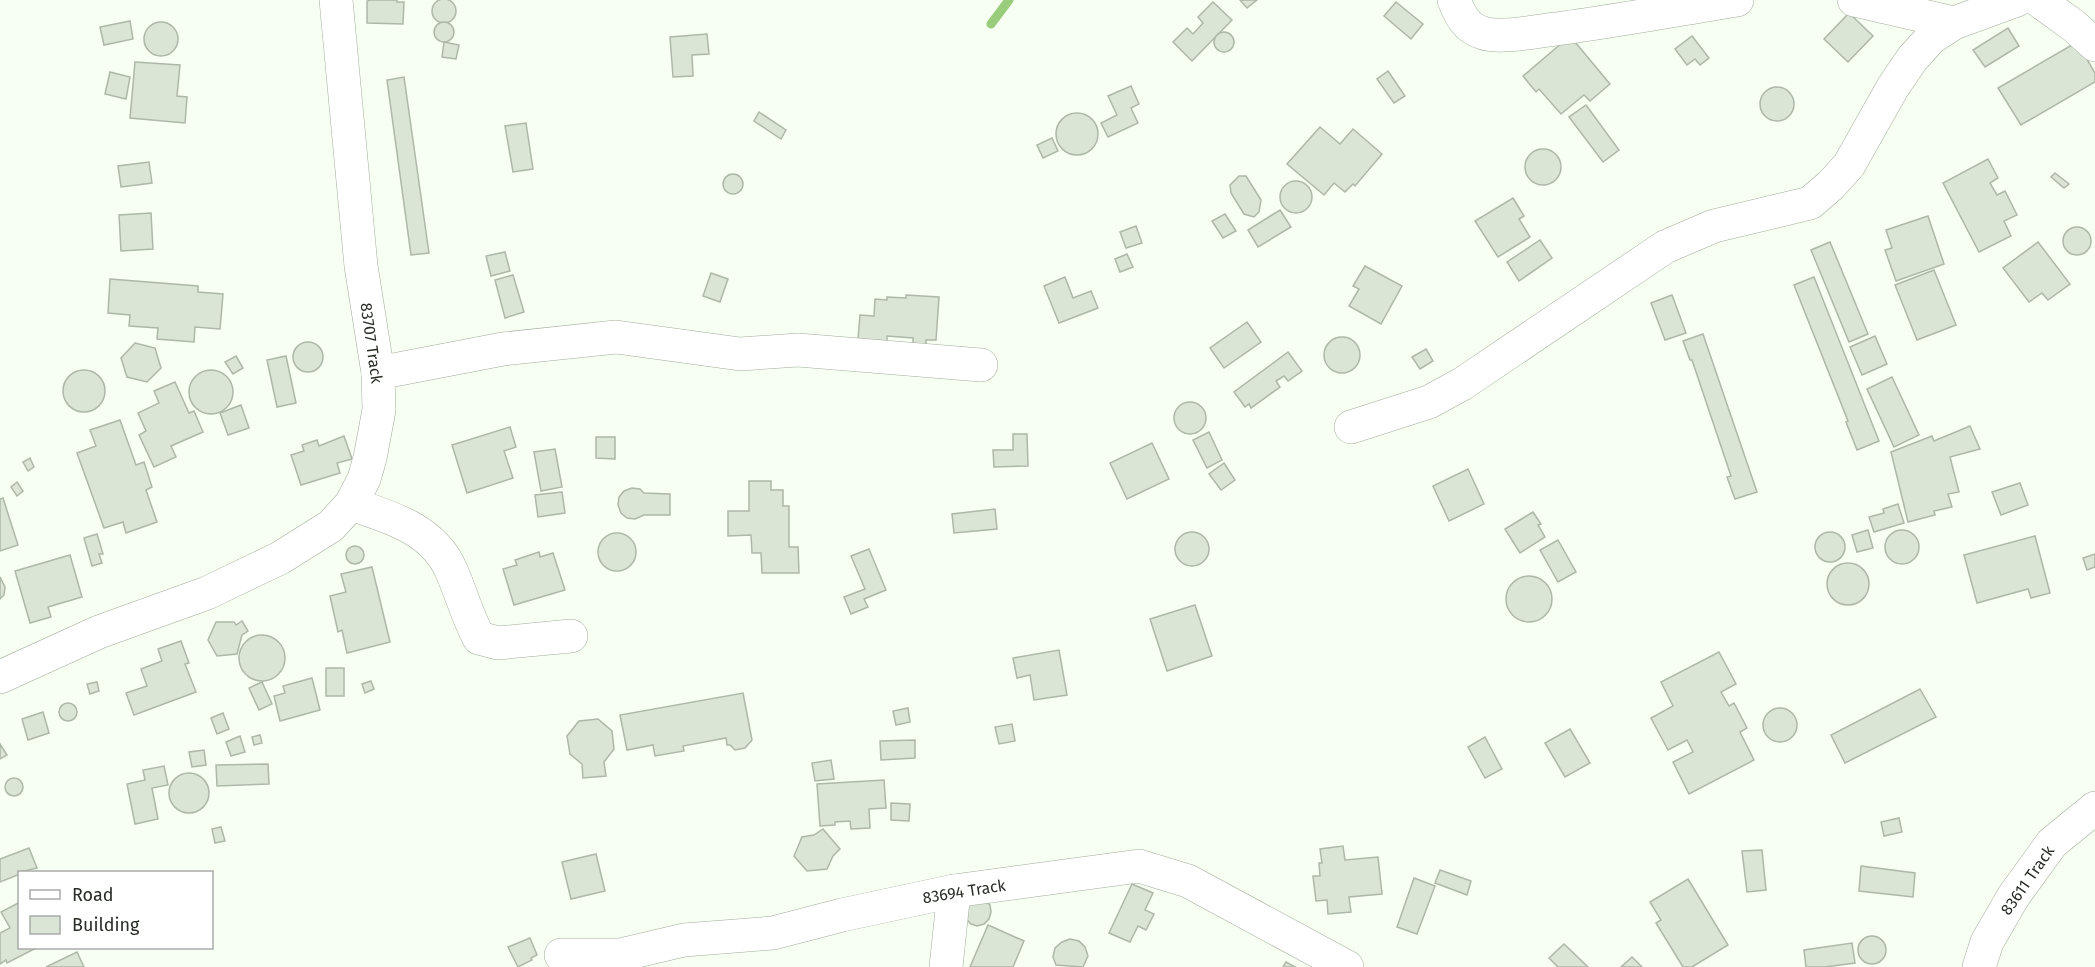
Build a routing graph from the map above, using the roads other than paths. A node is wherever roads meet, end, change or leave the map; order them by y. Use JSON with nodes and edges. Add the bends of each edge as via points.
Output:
{"nodes":[{"id":1,"x":336,"y":0,"type":"edge"},
{"id":2,"x":1454,"y":0,"type":"edge"},
{"id":3,"x":1737,"y":0,"type":"edge"},
{"id":4,"x":1854,"y":0,"type":"edge"},
{"id":5,"x":2017,"y":0,"type":"edge"},
{"id":6,"x":2038,"y":0,"type":"edge"},
{"id":7,"x":1954,"y":23,"type":"junction"},
{"id":8,"x":2084,"y":24,"type":"edge"},
{"id":9,"x":981,"y":365,"type":"dead end"},
{"id":10,"x":378,"y":373,"type":"junction"},
{"id":11,"x":1350,"y":427,"type":"dead end"},
{"id":12,"x":351,"y":504,"type":"junction"},
{"id":13,"x":571,"y":636,"type":"dead end"},
{"id":14,"x":0,"y":677,"type":"edge"},
{"id":15,"x":2095,"y":808,"type":"edge"},
{"id":16,"x":954,"y":891,"type":"junction"},
{"id":17,"x":561,"y":955,"type":"dead end"},
{"id":18,"x":946,"y":967,"type":"edge"},
{"id":19,"x":1347,"y":967,"type":"edge"},
{"id":20,"x":1978,"y":967,"type":"edge"}],
"edges":[{"from":1,"to":10,"type":"street","name":"83707 Track","via":[[361,266]]},
{"from":2,"to":3,"type":"street","via":[[1462,18],[1485,34],[1518,34]]},
{"from":4,"to":7,"type":"street"},
{"from":5,"to":7,"type":"street"},
{"from":6,"to":8,"type":"street"},
{"from":7,"to":11,"type":"street","via":[[1931,38],[1912,59],[1849,165],[1810,203],[1714,226],[1665,247],[1462,384],[1429,402]]},
{"from":9,"to":10,"type":"street","via":[[798,350],[740,354],[616,337],[503,349]]},
{"from":10,"to":12,"type":"street","name":"83707 Track","via":[[379,410],[370,458]]},
{"from":12,"to":13,"type":"street","via":[[400,520],[431,540],[450,568],[479,638],[498,643]]},
{"from":12,"to":14,"type":"street","name":"83707 Track","via":[[331,526],[280,558],[207,593],[99,632]]},
{"from":15,"to":20,"type":"street","name":"83611 Track","via":[[2052,843],[2013,897],[1987,942]]},
{"from":16,"to":17,"type":"street","name":"83694 Track","via":[[773,933],[684,940],[620,955]]},
{"from":16,"to":18,"type":"street"},
{"from":16,"to":19,"type":"street","name":"83694 Track","via":[[1139,866],[1188,881]]}]}
